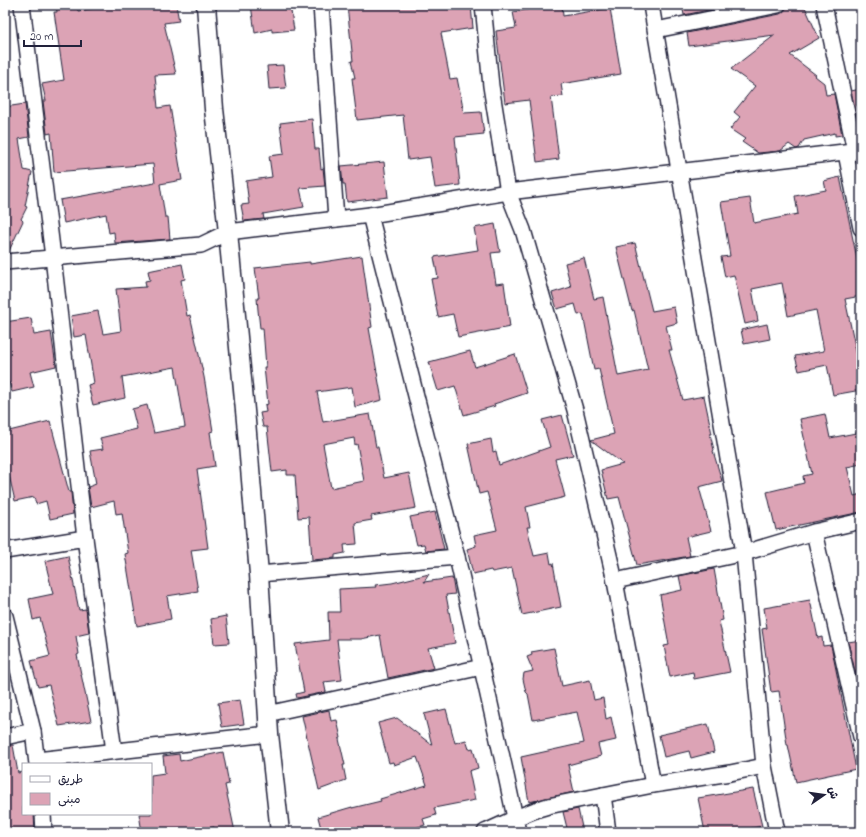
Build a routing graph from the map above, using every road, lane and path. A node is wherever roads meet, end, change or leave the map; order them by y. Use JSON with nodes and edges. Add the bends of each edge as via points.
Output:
{"nodes":[{"id":1,"x":22,"y":5,"type":"edge"},
{"id":2,"x":206,"y":5,"type":"edge"},
{"id":3,"x":320,"y":5,"type":"edge"},
{"id":4,"x":483,"y":5,"type":"edge"},
{"id":5,"x":651,"y":5,"type":"edge"},
{"id":6,"x":778,"y":5,"type":"edge"},
{"id":7,"x":824,"y":5,"type":"edge"},
{"id":8,"x":656,"y":30,"type":"junction"},
{"id":9,"x":854,"y":152,"type":"edge"},
{"id":10,"x":679,"y":172,"type":"junction"},
{"id":11,"x":508,"y":192,"type":"junction"},
{"id":12,"x":370,"y":215,"type":"junction"},
{"id":13,"x":336,"y":219,"type":"junction"},
{"id":14,"x":861,"y":228,"type":"edge"},
{"id":15,"x":228,"y":232,"type":"junction"},
{"id":16,"x":53,"y":257,"type":"junction"},
{"id":17,"x":5,"y":262,"type":"edge"},
{"id":18,"x":861,"y":521,"type":"edge"},
{"id":19,"x":814,"y":532,"type":"junction"},
{"id":20,"x":85,"y":538,"type":"junction"},
{"id":21,"x":5,"y":551,"type":"edge"},
{"id":22,"x":744,"y":553,"type":"junction"},
{"id":23,"x":458,"y":557,"type":"junction"},
{"id":24,"x":259,"y":574,"type":"junction"},
{"id":25,"x":615,"y":581,"type":"junction"},
{"id":26,"x":5,"y":616,"type":"edge"},
{"id":27,"x":482,"y":667,"type":"junction"},
{"id":28,"x":267,"y":714,"type":"junction"},
{"id":29,"x":33,"y":731,"type":"junction"},
{"id":30,"x":269,"y":734,"type":"junction"},
{"id":31,"x":5,"y":737,"type":"edge"},
{"id":32,"x":861,"y":737,"type":"edge"},
{"id":33,"x":114,"y":751,"type":"junction"},
{"id":34,"x":37,"y":762,"type":"edge"},
{"id":35,"x":764,"y":766,"type":"junction"},
{"id":36,"x":653,"y":785,"type":"junction"},
{"id":37,"x":603,"y":795,"type":"junction"},
{"id":38,"x":42,"y":815,"type":"edge"},
{"id":39,"x":517,"y":826,"type":"edge"},
{"id":40,"x":44,"y":832,"type":"edge"},
{"id":41,"x":280,"y":832,"type":"edge"},
{"id":42,"x":485,"y":832,"type":"edge"},
{"id":43,"x":608,"y":832,"type":"edge"},
{"id":44,"x":777,"y":832,"type":"edge"}],
"edges":[{"from":1,"to":16,"type":"street"},
{"from":2,"to":15,"type":"street","via":[[214,109]]},
{"from":3,"to":13,"type":"street"},
{"from":4,"to":11,"type":"street","via":[[491,86]]},
{"from":5,"to":8,"type":"street"},
{"from":6,"to":8,"type":"street"},
{"from":7,"to":9,"type":"street"},
{"from":8,"to":10,"type":"street"},
{"from":9,"to":10,"type":"street"},
{"from":9,"to":14,"type":"street"},
{"from":10,"to":11,"type":"street"},
{"from":10,"to":22,"type":"street"},
{"from":11,"to":12,"type":"street"},
{"from":11,"to":25,"type":"street","via":[[523,230],[575,410]]},
{"from":12,"to":13,"type":"street"},
{"from":12,"to":23,"type":"street"},
{"from":13,"to":15,"type":"street"},
{"from":15,"to":16,"type":"street","via":[[201,245]]},
{"from":15,"to":24,"type":"street"},
{"from":16,"to":17,"type":"street"},
{"from":16,"to":20,"type":"street"},
{"from":18,"to":19,"type":"street"},
{"from":19,"to":22,"type":"street"},
{"from":19,"to":32,"type":"street"},
{"from":20,"to":21,"type":"street"},
{"from":20,"to":33,"type":"street"},
{"from":22,"to":25,"type":"street"},
{"from":22,"to":35,"type":"street"},
{"from":23,"to":24,"type":"street"},
{"from":23,"to":27,"type":"street"},
{"from":24,"to":28,"type":"street"},
{"from":25,"to":36,"type":"street"},
{"from":26,"to":29,"type":"street"},
{"from":27,"to":28,"type":"street"},
{"from":27,"to":39,"type":"street"},
{"from":28,"to":30,"type":"street"},
{"from":29,"to":31,"type":"street"},
{"from":29,"to":34,"type":"street"},
{"from":30,"to":33,"type":"street"},
{"from":30,"to":41,"type":"street"},
{"from":33,"to":34,"type":"street"},
{"from":35,"to":36,"type":"street"},
{"from":35,"to":44,"type":"street"},
{"from":36,"to":37,"type":"street"},
{"from":37,"to":39,"type":"street","via":[[532,810]]},
{"from":37,"to":43,"type":"street"},
{"from":38,"to":40,"type":"street"},
{"from":39,"to":42,"type":"street"}]}
